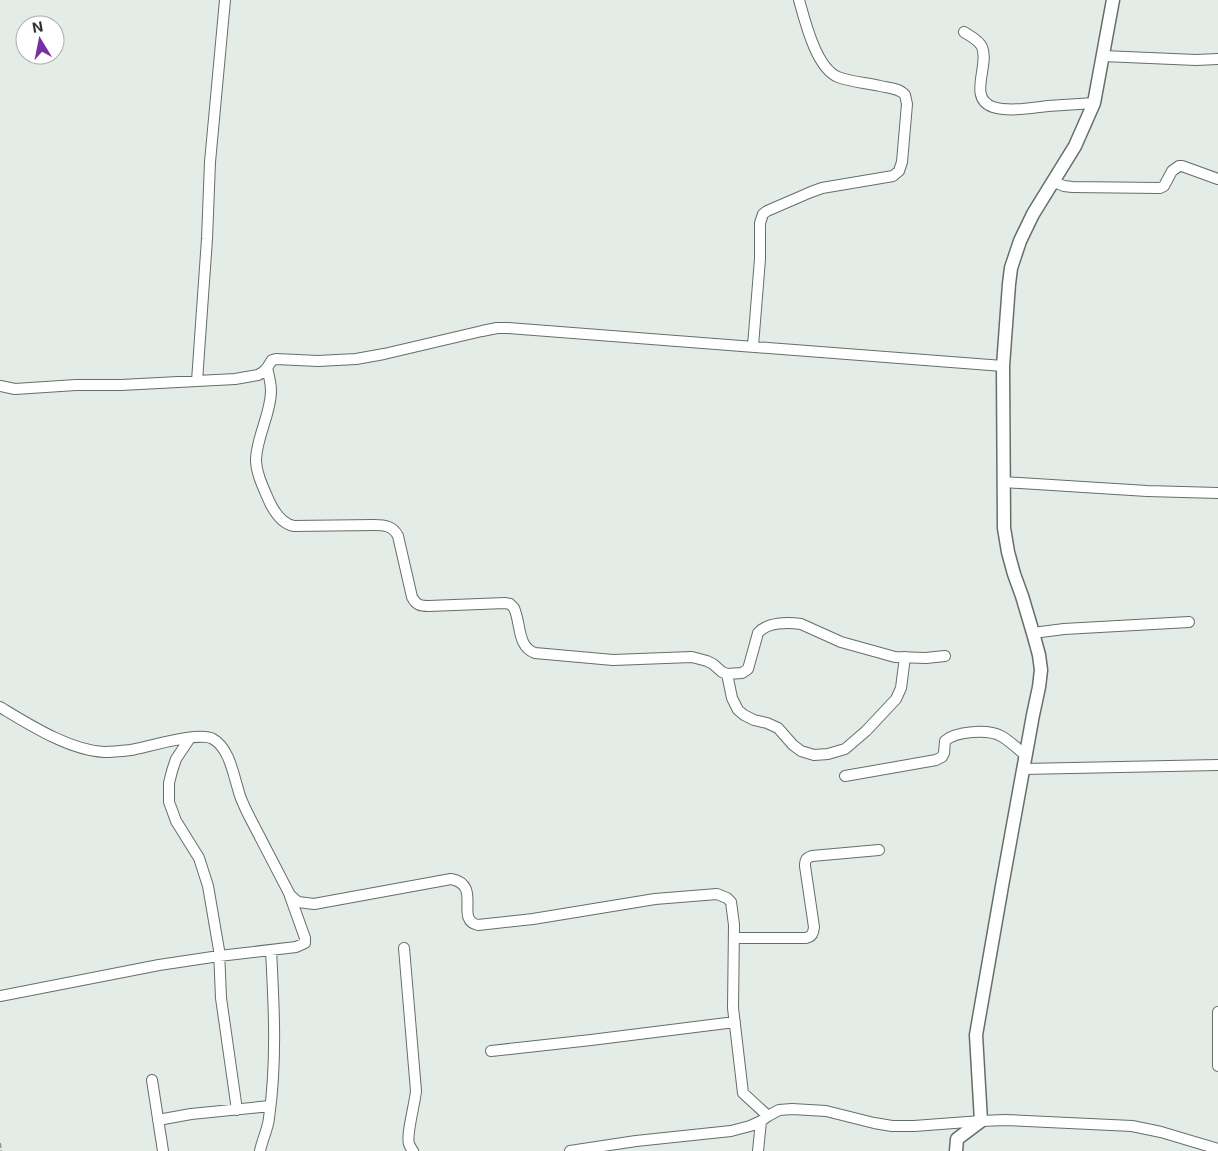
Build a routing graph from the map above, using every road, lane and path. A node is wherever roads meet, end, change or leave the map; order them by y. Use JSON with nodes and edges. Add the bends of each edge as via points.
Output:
{"nodes":[{"id":1,"x":225,"y":0,"type":"edge"},
{"id":2,"x":799,"y":0,"type":"edge"},
{"id":3,"x":1113,"y":0,"type":"edge"},
{"id":4,"x":964,"y":32,"type":"dead end"},
{"id":5,"x":1103,"y":56,"type":"junction"},
{"id":6,"x":1218,"y":59,"type":"edge"},
{"id":7,"x":1094,"y":103,"type":"junction"},
{"id":8,"x":1218,"y":179,"type":"edge"},
{"id":9,"x":1054,"y":182,"type":"junction"},
{"id":10,"x":753,"y":346,"type":"junction"},
{"id":11,"x":1003,"y":366,"type":"junction"},
{"id":12,"x":267,"y":368,"type":"junction"},
{"id":13,"x":197,"y":381,"type":"junction"},
{"id":14,"x":0,"y":386,"type":"edge"},
{"id":15,"x":1004,"y":482,"type":"junction"},
{"id":16,"x":1218,"y":493,"type":"edge"},
{"id":17,"x":1190,"y":622,"type":"dead end"},
{"id":18,"x":1034,"y":633,"type":"junction"},
{"id":19,"x":945,"y":656,"type":"dead end"},
{"id":20,"x":905,"y":657,"type":"junction"},
{"id":21,"x":727,"y":674,"type":"junction"},
{"id":22,"x":0,"y":707,"type":"edge"},
{"id":23,"x":190,"y":738,"type":"junction"},
{"id":24,"x":1026,"y":756,"type":"junction"},
{"id":25,"x":1218,"y":765,"type":"edge"},
{"id":26,"x":1023,"y":769,"type":"junction"},
{"id":27,"x":845,"y":776,"type":"dead end"},
{"id":28,"x":879,"y":850,"type":"dead end"},
{"id":29,"x":290,"y":895,"type":"junction"},
{"id":30,"x":735,"y":938,"type":"junction"},
{"id":31,"x":404,"y":948,"type":"dead end"},
{"id":32,"x":271,"y":950,"type":"junction"},
{"id":33,"x":218,"y":956,"type":"junction"},
{"id":34,"x":0,"y":996,"type":"edge"},
{"id":35,"x":1218,"y":1012,"type":"edge"},
{"id":36,"x":735,"y":1022,"type":"junction"},
{"id":37,"x":491,"y":1051,"type":"dead end"},
{"id":38,"x":1218,"y":1066,"type":"edge"},
{"id":39,"x":152,"y":1080,"type":"dead end"},
{"id":40,"x":270,"y":1106,"type":"junction"},
{"id":41,"x":237,"y":1110,"type":"junction"},
{"id":42,"x":764,"y":1118,"type":"junction"},
{"id":43,"x":158,"y":1120,"type":"junction"},
{"id":44,"x":981,"y":1121,"type":"junction"},
{"id":45,"x":0,"y":1143,"type":"edge"},
{"id":46,"x":1218,"y":1149,"type":"edge"},
{"id":47,"x":1,"y":1151,"type":"edge"},
{"id":48,"x":163,"y":1151,"type":"edge"},
{"id":49,"x":260,"y":1151,"type":"edge"},
{"id":50,"x":414,"y":1151,"type":"edge"},
{"id":51,"x":570,"y":1151,"type":"edge"},
{"id":52,"x":758,"y":1151,"type":"edge"},
{"id":53,"x":956,"y":1151,"type":"edge"}],
"edges":[{"from":1,"to":13,"type":"street","via":[[210,162]]},
{"from":2,"to":10,"type":"street","via":[[815,52],[832,73],[897,89],[905,95],[902,162],[893,176],[822,188],[764,214],[760,223]]},
{"from":3,"to":5,"type":"street"},
{"from":4,"to":7,"type":"street","via":[[982,47],[980,90],[984,101],[992,107],[1025,109]]},
{"from":5,"to":6,"type":"street"},
{"from":5,"to":7,"type":"street"},
{"from":7,"to":9,"type":"street"},
{"from":8,"to":9,"type":"street","via":[[1182,166],[1172,172],[1160,188],[1072,187]]},
{"from":9,"to":11,"type":"street","via":[[1033,214],[1011,268]]},
{"from":10,"to":11,"type":"street"},
{"from":10,"to":12,"type":"street","via":[[497,328],[356,359],[276,359]]},
{"from":11,"to":15,"type":"street"},
{"from":12,"to":13,"type":"street","via":[[252,377]]},
{"from":12,"to":21,"type":"street","via":[[271,392],[258,444],[257,468],[272,507],[288,525],[392,527],[398,536],[410,589],[418,605],[510,604],[516,612],[524,646],[530,651],[613,660],[692,657],[707,661]]},
{"from":13,"to":14,"type":"street","via":[[16,389]]},
{"from":15,"to":16,"type":"street"},
{"from":15,"to":18,"type":"street","via":[[1004,528],[1008,552]]},
{"from":17,"to":18,"type":"street"},
{"from":18,"to":24,"type":"street","via":[[1041,670]]},
{"from":19,"to":20,"type":"street"},
{"from":20,"to":21,"type":"street","via":[[856,647],[801,624],[781,624],[768,626],[758,633],[748,669]]},
{"from":20,"to":21,"type":"street","via":[[901,688],[896,699],[845,749],[828,754],[814,755],[801,751],[778,728],[744,715],[732,698]]},
{"from":22,"to":23,"type":"street","via":[[67,743],[92,750],[124,751]]},
{"from":23,"to":29,"type":"street","via":[[202,736],[219,744],[232,768],[242,801]]},
{"from":23,"to":33,"type":"street","via":[[172,771],[169,802],[199,858],[208,886]]},
{"from":24,"to":26,"type":"street"},
{"from":24,"to":27,"type":"street","via":[[1002,736],[974,732],[948,738],[942,757],[936,760]]},
{"from":25,"to":26,"type":"street"},
{"from":26,"to":44,"type":"street","via":[[976,1035]]},
{"from":28,"to":30,"type":"street","via":[[807,858],[805,866],[814,927],[810,937]]},
{"from":29,"to":30,"type":"street","via":[[298,902],[314,904],[451,879],[464,885],[468,917],[472,924],[478,925],[655,899],[716,894],[731,902]]},
{"from":29,"to":32,"type":"street","via":[[305,943]]},
{"from":30,"to":36,"type":"street"},
{"from":31,"to":50,"type":"street","via":[[416,1091],[408,1144]]},
{"from":32,"to":33,"type":"street"},
{"from":32,"to":40,"type":"street","via":[[275,1030]]},
{"from":33,"to":34,"type":"street"},
{"from":33,"to":41,"type":"street"},
{"from":35,"to":38,"type":"street"},
{"from":36,"to":37,"type":"street"},
{"from":36,"to":42,"type":"street","via":[[743,1093]]},
{"from":39,"to":43,"type":"street"},
{"from":40,"to":41,"type":"street"},
{"from":40,"to":49,"type":"street"},
{"from":41,"to":43,"type":"street"},
{"from":42,"to":44,"type":"street","via":[[779,1110],[792,1109],[826,1111],[892,1126]]},
{"from":42,"to":51,"type":"street","via":[[731,1131]]},
{"from":42,"to":52,"type":"street"},
{"from":43,"to":48,"type":"street"},
{"from":44,"to":46,"type":"street","via":[[1132,1126]]},
{"from":44,"to":53,"type":"street","via":[[957,1139]]},
{"from":45,"to":47,"type":"path"}]}
